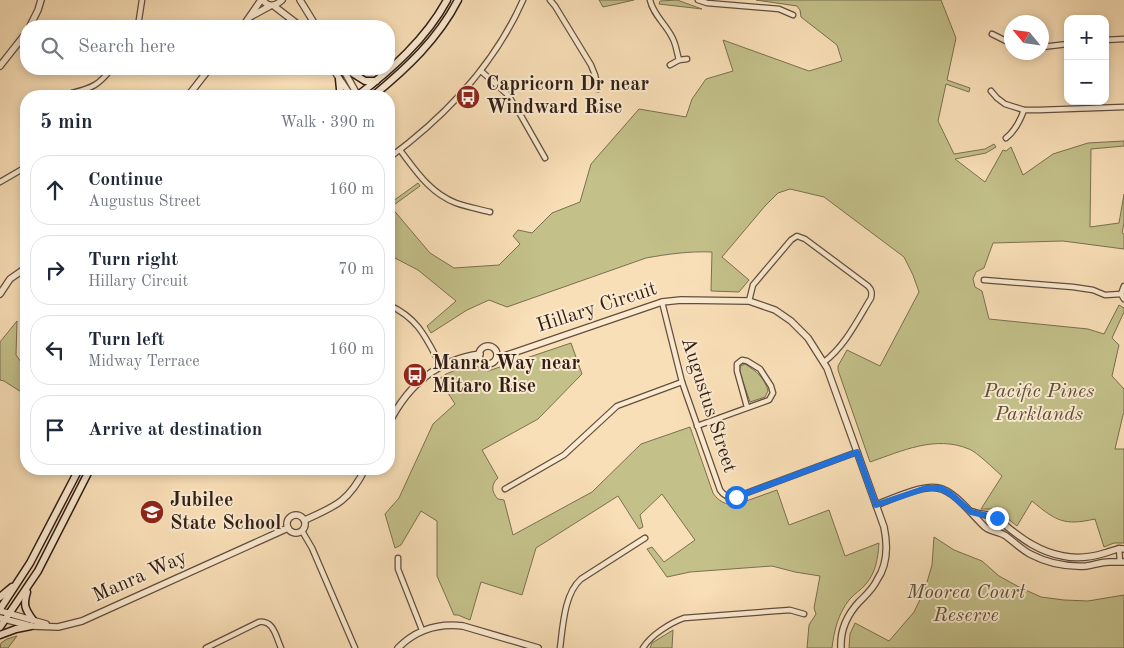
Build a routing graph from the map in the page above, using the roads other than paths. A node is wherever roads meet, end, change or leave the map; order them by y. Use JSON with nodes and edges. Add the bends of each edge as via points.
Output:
{"nodes":[{"id":1,"x":41,"y":0,"type":"edge"},
{"id":2,"x":142,"y":0,"type":"edge"},
{"id":3,"x":262,"y":0,"type":"edge"},
{"id":4,"x":282,"y":0,"type":"edge"},
{"id":5,"x":300,"y":0,"type":"edge"},
{"id":6,"x":447,"y":0,"type":"edge"},
{"id":7,"x":458,"y":0,"type":"edge"},
{"id":8,"x":523,"y":0,"type":"edge"},
{"id":9,"x":550,"y":0,"type":"edge"},
{"id":10,"x":650,"y":0,"type":"edge"},
{"id":11,"x":698,"y":0,"type":"edge"},
{"id":12,"x":272,"y":6,"type":"junction"},
{"id":13,"x":793,"y":15,"type":"dead end"},
{"id":14,"x":250,"y":18,"type":"joint"},
{"id":15,"x":33,"y":20,"type":"edge"},
{"id":16,"x":139,"y":20,"type":"edge"},
{"id":17,"x":292,"y":20,"type":"edge"},
{"id":18,"x":312,"y":20,"type":"edge"},
{"id":19,"x":992,"y":34,"type":"dead end"},
{"id":20,"x":1124,"y":39,"type":"edge"},
{"id":21,"x":1004,"y":40,"type":"edge"},
{"id":22,"x":1109,"y":40,"type":"edge"},
{"id":23,"x":20,"y":41,"type":"edge"},
{"id":24,"x":1064,"y":44,"type":"edge"},
{"id":25,"x":1049,"y":46,"type":"edge"},
{"id":26,"x":687,"y":59,"type":"dead end"},
{"id":27,"x":679,"y":60,"type":"junction"},
{"id":28,"x":395,"y":64,"type":"edge"},
{"id":29,"x":670,"y":64,"type":"dead end"},
{"id":30,"x":0,"y":66,"type":"edge"},
{"id":31,"x":481,"y":71,"type":"junction"},
{"id":32,"x":106,"y":75,"type":"edge"},
{"id":33,"x":205,"y":75,"type":"edge"},
{"id":34,"x":337,"y":75,"type":"edge"},
{"id":35,"x":347,"y":75,"type":"edge"},
{"id":36,"x":354,"y":75,"type":"edge"},
{"id":37,"x":383,"y":75,"type":"edge"},
{"id":38,"x":339,"y":78,"type":"junction"},
{"id":39,"x":376,"y":81,"type":"junction"},
{"id":40,"x":598,"y":89,"type":"dead end"},
{"id":41,"x":84,"y":90,"type":"edge"},
{"id":42,"x":193,"y":90,"type":"edge"},
{"id":43,"x":340,"y":90,"type":"edge"},
{"id":44,"x":350,"y":90,"type":"edge"},
{"id":45,"x":353,"y":90,"type":"edge"},
{"id":46,"x":364,"y":90,"type":"edge"},
{"id":47,"x":380,"y":90,"type":"edge"},
{"id":48,"x":991,"y":91,"type":"dead end"},
{"id":49,"x":1124,"y":107,"type":"edge"},
{"id":50,"x":1024,"y":110,"type":"junction"},
{"id":51,"x":1006,"y":138,"type":"dead end"},
{"id":52,"x":400,"y":150,"type":"junction"},
{"id":53,"x":395,"y":154,"type":"edge"},
{"id":54,"x":545,"y":158,"type":"dead end"},
{"id":55,"x":20,"y":170,"type":"edge"},
{"id":56,"x":0,"y":182,"type":"edge"},
{"id":57,"x":490,"y":212,"type":"dead end"},
{"id":58,"x":20,"y":272,"type":"edge"},
{"id":59,"x":984,"y":280,"type":"dead end"},
{"id":60,"x":1124,"y":286,"type":"edge"},
{"id":61,"x":0,"y":294,"type":"edge"},
{"id":62,"x":1123,"y":297,"type":"edge"},
{"id":63,"x":749,"y":301,"type":"junction"},
{"id":64,"x":662,"y":302,"type":"junction"},
{"id":65,"x":395,"y":309,"type":"edge"},
{"id":66,"x":480,"y":354,"type":"junction"},
{"id":67,"x":497,"y":356,"type":"junction"},
{"id":68,"x":824,"y":362,"type":"junction"},
{"id":69,"x":441,"y":366,"type":"junction"},
{"id":70,"x":682,"y":382,"type":"junction"},
{"id":71,"x":747,"y":408,"type":"junction"},
{"id":72,"x":395,"y":411,"type":"edge"},
{"id":73,"x":697,"y":426,"type":"junction"},
{"id":74,"x":857,"y":452,"type":"junction"},
{"id":75,"x":77,"y":475,"type":"edge"},
{"id":76,"x":87,"y":475,"type":"edge"},
{"id":77,"x":362,"y":475,"type":"edge"},
{"id":78,"x":505,"y":489,"type":"dead end"},
{"id":79,"x":876,"y":505,"type":"junction"},
{"id":80,"x":971,"y":512,"type":"junction"},
{"id":81,"x":997,"y":518,"type":"junction"},
{"id":82,"x":305,"y":520,"type":"junction"},
{"id":83,"x":288,"y":528,"type":"junction"},
{"id":84,"x":991,"y":530,"type":"junction"},
{"id":85,"x":302,"y":531,"type":"junction"},
{"id":86,"x":645,"y":538,"type":"dead end"},
{"id":87,"x":1122,"y":549,"type":"edge"},
{"id":88,"x":398,"y":558,"type":"dead end"},
{"id":89,"x":1122,"y":562,"type":"edge"},
{"id":90,"x":18,"y":582,"type":"junction"},
{"id":91,"x":29,"y":586,"type":"junction"},
{"id":92,"x":0,"y":597,"type":"edge"},
{"id":93,"x":0,"y":610,"type":"edge"},
{"id":94,"x":804,"y":614,"type":"dead end"},
{"id":95,"x":5,"y":617,"type":"edge"},
{"id":96,"x":32,"y":623,"type":"junction"},
{"id":97,"x":0,"y":627,"type":"edge"},
{"id":98,"x":422,"y":630,"type":"junction"},
{"id":99,"x":0,"y":635,"type":"edge"},
{"id":100,"x":206,"y":648,"type":"edge"},
{"id":101,"x":281,"y":648,"type":"edge"},
{"id":102,"x":355,"y":648,"type":"edge"},
{"id":103,"x":398,"y":648,"type":"edge"},
{"id":104,"x":538,"y":648,"type":"edge"},
{"id":105,"x":560,"y":648,"type":"edge"},
{"id":106,"x":643,"y":648,"type":"edge"},
{"id":107,"x":841,"y":648,"type":"edge"}],
"edges":[{"from":1,"to":15,"type":"street"},
{"from":2,"to":16,"type":"street"},
{"from":3,"to":12,"type":"street"},
{"from":3,"to":14,"type":"street"},
{"from":4,"to":12,"type":"street"},
{"from":5,"to":18,"type":"street"},
{"from":6,"to":28,"type":"main road","via":[[427,30]]},
{"from":7,"to":47,"type":"main road","via":[[416,58]]},
{"from":8,"to":31,"type":"street"},
{"from":9,"to":40,"type":"street","via":[[591,65]]},
{"from":10,"to":27,"type":"street","via":[[673,39]]},
{"from":11,"to":13,"type":"street","via":[[780,9]]},
{"from":12,"to":14,"type":"street"},
{"from":12,"to":17,"type":"street"},
{"from":19,"to":21,"type":"street"},
{"from":20,"to":22,"type":"street"},
{"from":23,"to":30,"type":"street"},
{"from":24,"to":25,"type":"street"},
{"from":26,"to":27,"type":"street"},
{"from":27,"to":29,"type":"street"},
{"from":31,"to":52,"type":"street","via":[[458,99]]},
{"from":31,"to":54,"type":"street","via":[[508,95]]},
{"from":32,"to":41,"type":"street"},
{"from":33,"to":42,"type":"street"},
{"from":34,"to":38,"type":"street"},
{"from":35,"to":45,"type":"street"},
{"from":36,"to":39,"type":"main road","via":[[365,81]]},
{"from":37,"to":39,"type":"main road"},
{"from":38,"to":43,"type":"main road"},
{"from":38,"to":44,"type":"street"},
{"from":39,"to":46,"type":"main road"},
{"from":48,"to":50,"type":"street","via":[[1005,104]]},
{"from":49,"to":50,"type":"street"},
{"from":50,"to":51,"type":"street","via":[[1013,132]]},
{"from":52,"to":53,"type":"street"},
{"from":52,"to":57,"type":"street","via":[[434,190],[456,203]]},
{"from":55,"to":56,"type":"street"},
{"from":58,"to":61,"type":"street","via":[[10,279]]},
{"from":59,"to":62,"type":"street","via":[[1073,287]]},
{"from":60,"to":62,"type":"street"},
{"from":63,"to":64,"type":"street","name":"Hillary Circuit"},
{"from":63,"to":68,"type":"street","name":"Hillary Circuit","via":[[775,310],[791,321],[808,338]]},
{"from":63,"to":68,"type":"street","via":[[753,285],[797,236],[868,286],[872,294],[870,298],[837,350]]},
{"from":64,"to":67,"type":"street","name":"Hillary Circuit"},
{"from":64,"to":70,"type":"street","name":"Augustus Street"},
{"from":65,"to":69,"type":"street","via":[[409,317],[424,334]]},
{"from":66,"to":67,"type":"street","via":[[481,360],[487,364],[494,362]]},
{"from":66,"to":67,"type":"street","via":[[485,347],[491,347]]},
{"from":66,"to":69,"type":"street","via":[[460,357]]},
{"from":68,"to":74,"type":"street","name":"Hillary Circuit"},
{"from":69,"to":72,"type":"street","via":[[417,383]]},
{"from":70,"to":73,"type":"street","name":"Augustus Street"},
{"from":70,"to":78,"type":"street","via":[[617,406],[564,455]]},
{"from":71,"to":71,"type":"street","via":[[736,371],[742,360],[760,368],[773,393],[769,400]]},
{"from":71,"to":73,"type":"street"},
{"from":73,"to":74,"type":"street","name":"Augustus Street","via":[[720,490],[731,498]]},
{"from":74,"to":79,"type":"street","name":"Hillary Circuit"},
{"from":75,"to":90,"type":"main road"},
{"from":76,"to":91,"type":"main road"},
{"from":77,"to":82,"type":"street","name":"Manra Way","via":[[351,492],[334,507]]},
{"from":79,"to":80,"type":"street","via":[[932,487],[951,494]]},
{"from":79,"to":107,"type":"street","name":"Hillary Circuit","via":[[886,536],[884,568],[848,617]]},
{"from":80,"to":81,"type":"street"},
{"from":80,"to":84,"type":"street"},
{"from":81,"to":84,"type":"street"},
{"from":81,"to":87,"type":"street","via":[[1026,541],[1050,553],[1074,558]]},
{"from":82,"to":83,"type":"street","name":"Manra Way","via":[[294,515],[287,522]]},
{"from":82,"to":85,"type":"street"},
{"from":83,"to":85,"type":"street","via":[[294,533]]},
{"from":83,"to":96,"type":"street","name":"Manra Way","via":[[82,621],[58,627]]},
{"from":84,"to":89,"type":"street","via":[[1004,534],[1023,550],[1067,566]]},
{"from":85,"to":102,"type":"street"},
{"from":86,"to":105,"type":"street","via":[[576,584],[568,599]]},
{"from":87,"to":89,"type":"street"},
{"from":88,"to":98,"type":"street","via":[[398,569]]},
{"from":90,"to":92,"type":"main road"},
{"from":90,"to":93,"type":"main road"},
{"from":91,"to":95,"type":"main road"},
{"from":91,"to":96,"type":"main road","via":[[25,606]]},
{"from":93,"to":95,"type":"street","name":"Manra Way"},
{"from":94,"to":106,"type":"street","via":[[790,610],[684,618],[656,634]]},
{"from":95,"to":96,"type":"street","name":"Manra Way"},
{"from":95,"to":97,"type":"main road"},
{"from":96,"to":99,"type":"main road"},
{"from":98,"to":103,"type":"street"},
{"from":98,"to":104,"type":"street","via":[[462,626]]},
{"from":100,"to":101,"type":"street","via":[[263,622],[273,628]]}]}
